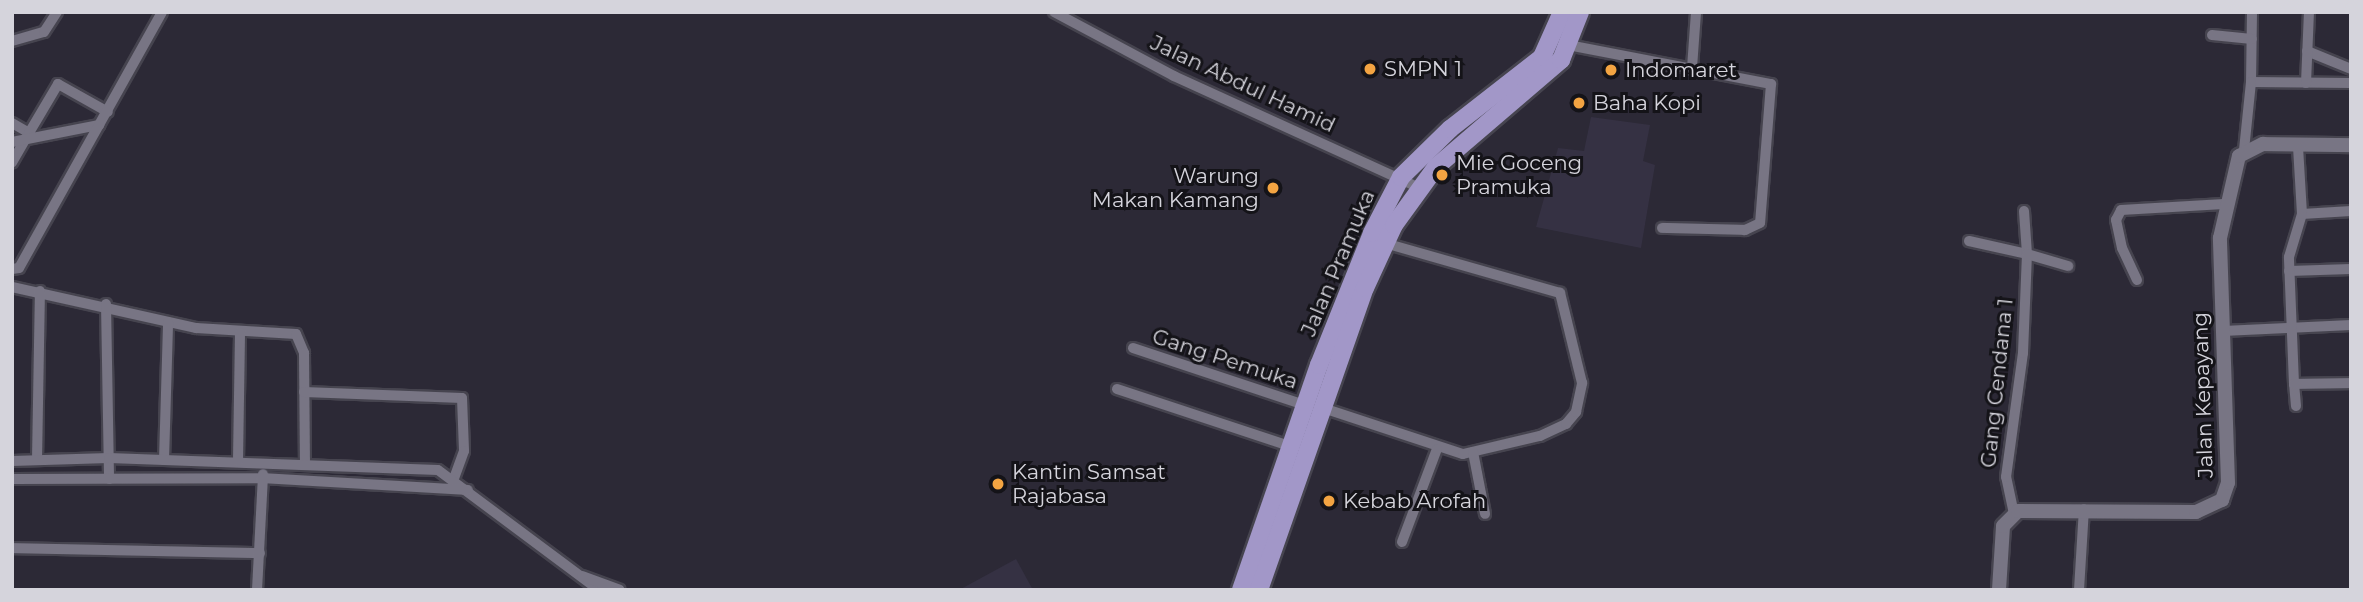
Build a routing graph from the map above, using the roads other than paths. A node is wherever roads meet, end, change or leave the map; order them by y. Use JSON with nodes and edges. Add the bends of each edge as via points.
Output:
{"nodes":[{"id":1,"x":57,"y":12,"type":"edge"},
{"id":2,"x":162,"y":12,"type":"edge"},
{"id":3,"x":1054,"y":12,"type":"edge"},
{"id":4,"x":1562,"y":12,"type":"edge"},
{"id":5,"x":1580,"y":12,"type":"edge"},
{"id":6,"x":1696,"y":12,"type":"edge"},
{"id":7,"x":2252,"y":12,"type":"edge"},
{"id":8,"x":2309,"y":12,"type":"edge"},
{"id":9,"x":2211,"y":35,"type":"dead end"},
{"id":10,"x":2252,"y":39,"type":"junction"},
{"id":11,"x":12,"y":41,"type":"edge"},
{"id":12,"x":1568,"y":45,"type":"junction"},
{"id":13,"x":2307,"y":51,"type":"junction"},
{"id":14,"x":1692,"y":68,"type":"junction"},
{"id":15,"x":2351,"y":69,"type":"edge"},
{"id":16,"x":2251,"y":82,"type":"junction"},
{"id":17,"x":2306,"y":83,"type":"junction"},
{"id":18,"x":2351,"y":83,"type":"edge"},
{"id":19,"x":108,"y":112,"type":"junction"},
{"id":20,"x":12,"y":123,"type":"edge"},
{"id":21,"x":99,"y":125,"type":"junction"},
{"id":22,"x":27,"y":136,"type":"junction"},
{"id":23,"x":12,"y":142,"type":"edge"},
{"id":24,"x":2351,"y":145,"type":"edge"},
{"id":25,"x":2298,"y":146,"type":"junction"},
{"id":26,"x":2244,"y":150,"type":"junction"},
{"id":27,"x":12,"y":163,"type":"edge"},
{"id":28,"x":1401,"y":177,"type":"junction"},
{"id":29,"x":1418,"y":187,"type":"junction"},
{"id":30,"x":2224,"y":204,"type":"junction"},
{"id":31,"x":2024,"y":211,"type":"dead end"},
{"id":32,"x":2351,"y":211,"type":"edge"},
{"id":33,"x":2302,"y":215,"type":"junction"},
{"id":34,"x":1662,"y":228,"type":"dead end"},
{"id":35,"x":1969,"y":241,"type":"dead end"},
{"id":36,"x":1385,"y":243,"type":"junction"},
{"id":37,"x":2027,"y":254,"type":"junction"},
{"id":38,"x":2068,"y":266,"type":"dead end"},
{"id":39,"x":12,"y":269,"type":"edge"},
{"id":40,"x":2351,"y":269,"type":"edge"},
{"id":41,"x":2289,"y":271,"type":"junction"},
{"id":42,"x":2137,"y":280,"type":"dead end"},
{"id":43,"x":12,"y":287,"type":"edge"},
{"id":44,"x":40,"y":291,"type":"junction"},
{"id":45,"x":107,"y":304,"type":"junction"},
{"id":46,"x":167,"y":323,"type":"junction"},
{"id":47,"x":2351,"y":325,"type":"edge"},
{"id":48,"x":2292,"y":328,"type":"junction"},
{"id":49,"x":2223,"y":331,"type":"junction"},
{"id":50,"x":240,"y":333,"type":"junction"},
{"id":51,"x":1133,"y":348,"type":"dead end"},
{"id":52,"x":1327,"y":367,"type":"junction"},
{"id":53,"x":2351,"y":383,"type":"edge"},
{"id":54,"x":2294,"y":384,"type":"junction"},
{"id":55,"x":1117,"y":389,"type":"dead end"},
{"id":56,"x":303,"y":392,"type":"junction"},
{"id":57,"x":1304,"y":405,"type":"junction"},
{"id":58,"x":2296,"y":406,"type":"dead end"},
{"id":59,"x":1323,"y":408,"type":"junction"},
{"id":60,"x":1292,"y":447,"type":"junction"},
{"id":61,"x":1437,"y":449,"type":"junction"},
{"id":62,"x":1473,"y":452,"type":"junction"},
{"id":63,"x":109,"y":458,"type":"junction"},
{"id":64,"x":37,"y":460,"type":"junction"},
{"id":65,"x":164,"y":460,"type":"junction"},
{"id":66,"x":12,"y":461,"type":"edge"},
{"id":67,"x":239,"y":461,"type":"junction"},
{"id":68,"x":263,"y":463,"type":"junction"},
{"id":69,"x":305,"y":463,"type":"junction"},
{"id":70,"x":262,"y":478,"type":"junction"},
{"id":71,"x":12,"y":479,"type":"edge"},
{"id":72,"x":109,"y":479,"type":"junction"},
{"id":73,"x":453,"y":483,"type":"junction"},
{"id":74,"x":2084,"y":509,"type":"junction"},
{"id":75,"x":1485,"y":514,"type":"dead end"},
{"id":76,"x":2014,"y":514,"type":"junction"},
{"id":77,"x":1402,"y":542,"type":"dead end"},
{"id":78,"x":12,"y":548,"type":"edge"},
{"id":79,"x":260,"y":553,"type":"junction"},
{"id":80,"x":593,"y":586,"type":"edge"},
{"id":81,"x":257,"y":590,"type":"edge"},
{"id":82,"x":620,"y":590,"type":"edge"},
{"id":83,"x":1241,"y":590,"type":"edge"},
{"id":84,"x":1259,"y":590,"type":"edge"},
{"id":85,"x":1998,"y":590,"type":"edge"},
{"id":86,"x":2079,"y":590,"type":"edge"}],
"edges":[{"from":1,"to":11,"type":"street","via":[[44,32]]},
{"from":2,"to":19,"type":"street"},
{"from":3,"to":28,"type":"street","name":"Jalan Abdul Hamid","via":[[1174,76]]},
{"from":4,"to":28,"type":"main road","name":"Jalan Pramuka","via":[[1542,57],[1450,129]]},
{"from":5,"to":12,"type":"main road","name":"Jalan Pramuka"},
{"from":6,"to":14,"type":"street"},
{"from":7,"to":10,"type":"street"},
{"from":8,"to":13,"type":"street"},
{"from":9,"to":10,"type":"street"},
{"from":10,"to":16,"type":"street"},
{"from":12,"to":14,"type":"street"},
{"from":12,"to":29,"type":"main road","name":"Jalan Pramuka","via":[[1548,73],[1452,152]]},
{"from":13,"to":15,"type":"street"},
{"from":13,"to":17,"type":"street"},
{"from":14,"to":34,"type":"street","via":[[1772,84],[1760,223],[1745,230]]},
{"from":16,"to":17,"type":"street"},
{"from":16,"to":26,"type":"street"},
{"from":17,"to":18,"type":"street"},
{"from":19,"to":21,"type":"street"},
{"from":19,"to":22,"type":"street","via":[[58,84]]},
{"from":20,"to":22,"type":"street"},
{"from":21,"to":22,"type":"street"},
{"from":21,"to":39,"type":"street","via":[[19,268]]},
{"from":22,"to":23,"type":"street"},
{"from":22,"to":27,"type":"street"},
{"from":24,"to":25,"type":"street"},
{"from":25,"to":26,"type":"street","via":[[2263,144]]},
{"from":25,"to":33,"type":"street"},
{"from":26,"to":30,"type":"street","name":"Jalan Kepayang"},
{"from":28,"to":29,"type":"street","name":"Jalan Abdul Hamid"},
{"from":28,"to":52,"type":"main road","name":"Jalan Pramuka","via":[[1372,233]]},
{"from":29,"to":36,"type":"main road","name":"Jalan Pramuka"},
{"from":30,"to":42,"type":"street","via":[[2122,210],[2116,220],[2122,248]]},
{"from":30,"to":49,"type":"street","name":"Jalan Kepayang"},
{"from":31,"to":37,"type":"street","name":"Gang Cendana 1"},
{"from":32,"to":33,"type":"street"},
{"from":33,"to":41,"type":"street"},
{"from":35,"to":37,"type":"street"},
{"from":36,"to":52,"type":"main road","name":"Jalan Pramuka"},
{"from":36,"to":62,"type":"street","via":[[1554,288],[1563,298],[1582,383],[1576,412],[1566,424],[1540,436]]},
{"from":37,"to":38,"type":"street"},
{"from":37,"to":76,"type":"street","name":"Gang Cendana 1","via":[[2024,352],[2006,477]]},
{"from":40,"to":41,"type":"street"},
{"from":41,"to":48,"type":"street"},
{"from":43,"to":44,"type":"street"},
{"from":44,"to":45,"type":"street"},
{"from":44,"to":64,"type":"street"},
{"from":45,"to":46,"type":"street"},
{"from":45,"to":63,"type":"street"},
{"from":46,"to":50,"type":"street"},
{"from":46,"to":65,"type":"street"},
{"from":47,"to":48,"type":"street"},
{"from":48,"to":49,"type":"street"},
{"from":48,"to":54,"type":"street"},
{"from":49,"to":74,"type":"street","name":"Jalan Kepayang","via":[[2228,483],[2222,500],[2196,512]]},
{"from":50,"to":56,"type":"street","via":[[296,334],[303,341]]},
{"from":50,"to":67,"type":"street"},
{"from":51,"to":57,"type":"street","name":"Gang Pemuka"},
{"from":52,"to":57,"type":"main road","name":"Jalan Pramuka"},
{"from":52,"to":59,"type":"main road","name":"Jalan Pramuka"},
{"from":53,"to":54,"type":"street"},
{"from":54,"to":58,"type":"street"},
{"from":55,"to":60,"type":"street"},
{"from":56,"to":69,"type":"street"},
{"from":56,"to":73,"type":"street","via":[[462,398],[464,451]]},
{"from":57,"to":60,"type":"main road","name":"Jalan Pramuka"},
{"from":59,"to":61,"type":"street"},
{"from":59,"to":84,"type":"main road","name":"Jalan Pramuka"},
{"from":60,"to":83,"type":"main road","name":"Jalan Pramuka"},
{"from":61,"to":62,"type":"street"},
{"from":61,"to":77,"type":"street"},
{"from":62,"to":75,"type":"street"},
{"from":63,"to":64,"type":"street"},
{"from":63,"to":65,"type":"street"},
{"from":63,"to":72,"type":"street"},
{"from":64,"to":66,"type":"street"},
{"from":65,"to":67,"type":"street"},
{"from":67,"to":68,"type":"street"},
{"from":68,"to":69,"type":"street"},
{"from":68,"to":70,"type":"street"},
{"from":69,"to":73,"type":"street","via":[[438,470]]},
{"from":70,"to":72,"type":"street"},
{"from":70,"to":73,"type":"street"},
{"from":70,"to":79,"type":"street"},
{"from":71,"to":72,"type":"street"},
{"from":73,"to":80,"type":"street"},
{"from":74,"to":76,"type":"street","name":"Jalan Kepayang"},
{"from":74,"to":86,"type":"street"},
{"from":76,"to":85,"type":"street","via":[[2003,526]]},
{"from":78,"to":79,"type":"street"},
{"from":79,"to":81,"type":"street"},
{"from":80,"to":82,"type":"street"}]}
